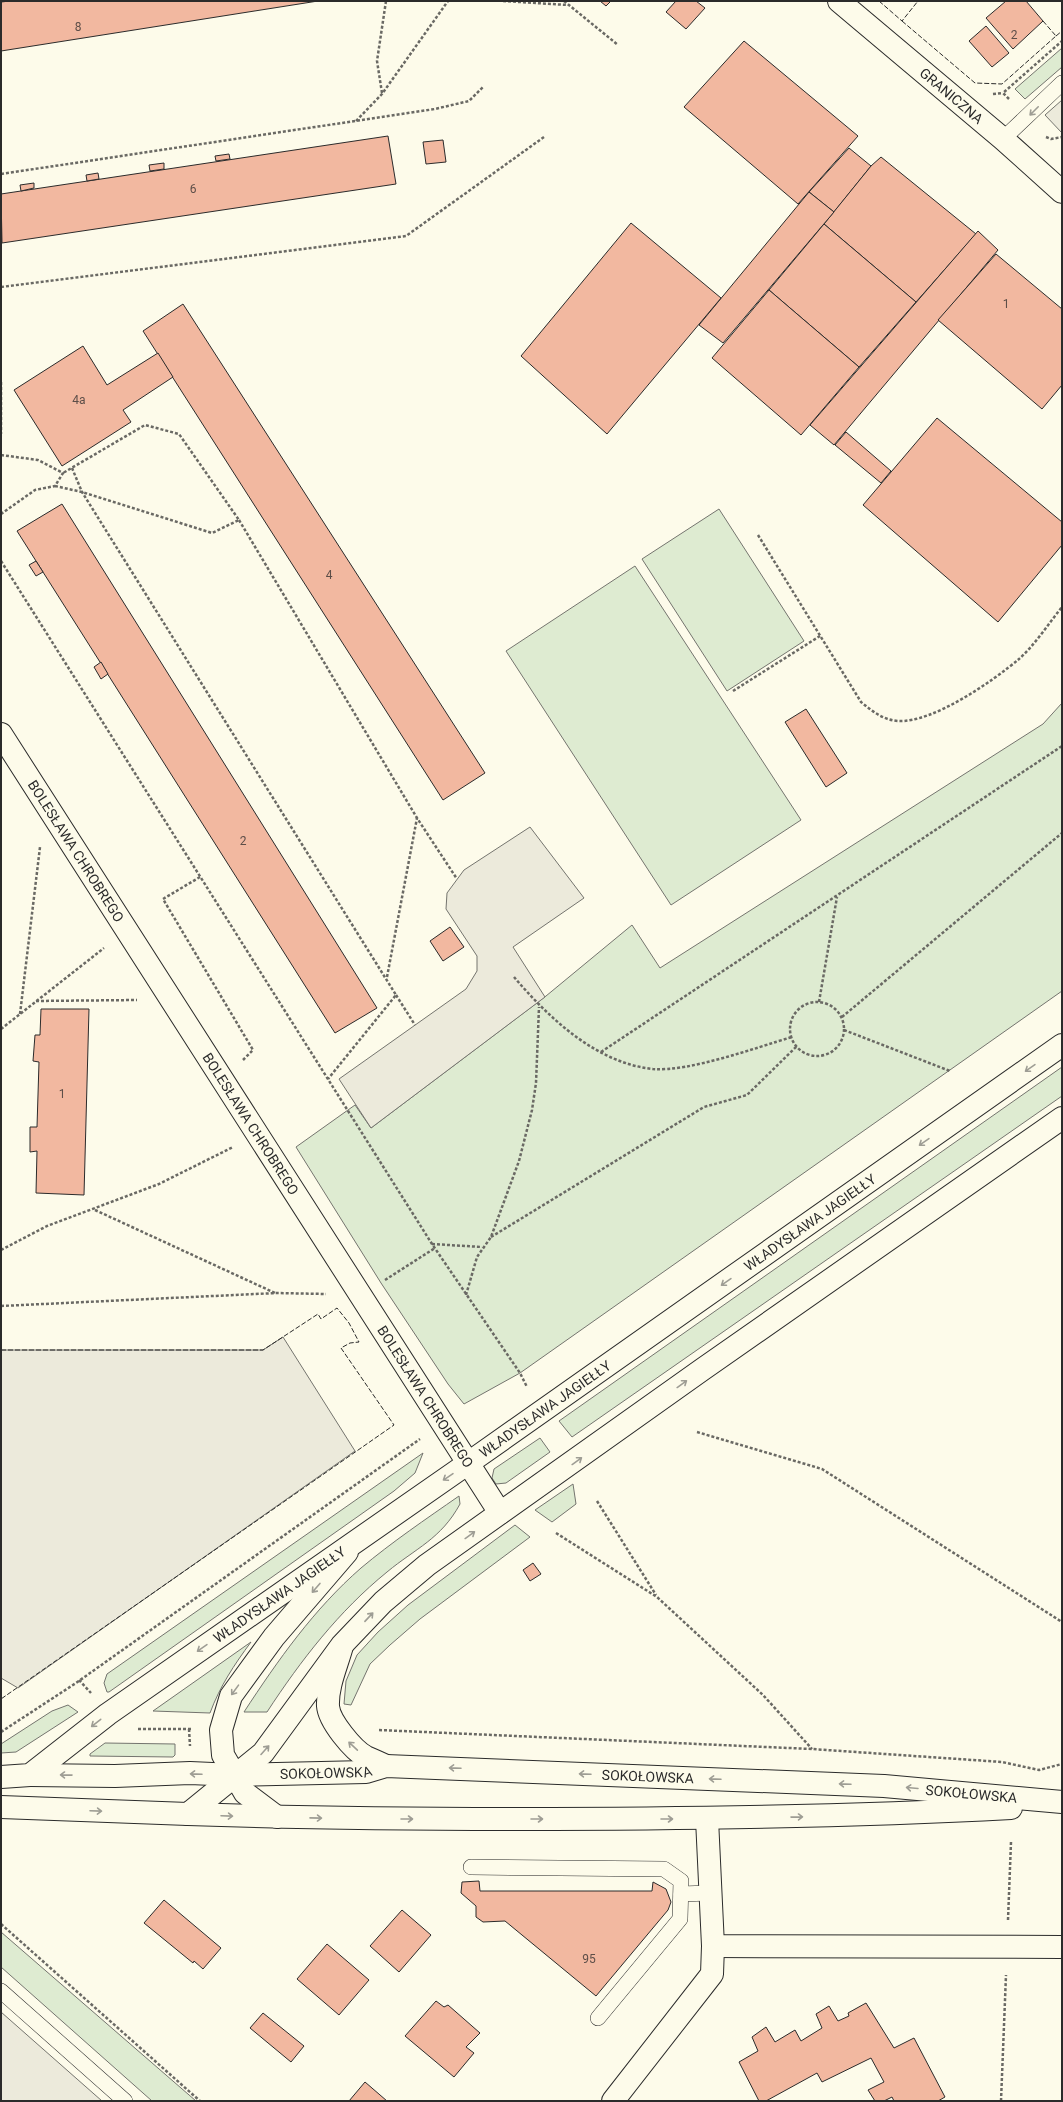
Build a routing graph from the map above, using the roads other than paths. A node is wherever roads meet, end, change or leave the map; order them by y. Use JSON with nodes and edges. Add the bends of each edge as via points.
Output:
{"nodes":[{"id":1,"x":839,"y":1,"type":"edge"},
{"id":2,"x":1062,"y":83,"type":"edge"},
{"id":3,"x":1003,"y":139,"type":"junction"},
{"id":4,"x":1062,"y":192,"type":"edge"},
{"id":5,"x":1,"y":734,"type":"edge"},
{"id":6,"x":1062,"y":1045,"type":"edge"},
{"id":7,"x":1062,"y":1118,"type":"edge"},
{"id":8,"x":467,"y":1464,"type":"junction"},
{"id":9,"x":500,"y":1513,"type":"junction"},
{"id":10,"x":360,"y":1538,"type":"junction"},
{"id":11,"x":342,"y":1645,"type":"junction"},
{"id":12,"x":386,"y":1766,"type":"junction"},
{"id":13,"x":30,"y":1775,"type":"junction"},
{"id":14,"x":235,"y":1775,"type":"junction"},
{"id":15,"x":1,"y":1777,"type":"edge"},
{"id":16,"x":1062,"y":1802,"type":"edge"},
{"id":17,"x":1062,"y":1805,"type":"edge"},
{"id":18,"x":1,"y":1807,"type":"edge"},
{"id":19,"x":188,"y":1814,"type":"junction"},
{"id":20,"x":277,"y":1818,"type":"junction"},
{"id":21,"x":707,"y":1819,"type":"junction"},
{"id":22,"x":471,"y":1867,"type":"dead end"},
{"id":23,"x":681,"y":1894,"type":"junction"},
{"id":24,"x":710,"y":1894,"type":"junction"},
{"id":25,"x":713,"y":1946,"type":"junction"},
{"id":26,"x":1062,"y":1947,"type":"edge"},
{"id":27,"x":1,"y":1991,"type":"edge"},
{"id":28,"x":598,"y":2018,"type":"dead end"},
{"id":29,"x":126,"y":2101,"type":"edge"},
{"id":30,"x":613,"y":2101,"type":"edge"}],
"edges":[{"from":1,"to":3,"type":"street","name":"GRANICZNA"},
{"from":2,"to":3,"type":"lane","one_way":true},
{"from":3,"to":4,"type":"street","name":"GRANICZNA"},
{"from":5,"to":8,"type":"street","name":"BOLESŁAWA CHROBREGO","via":[[368,1310],[442,1421]]},
{"from":6,"to":8,"type":"street","name":"WŁADYSŁAWA JAGIEŁŁY","one_way":true},
{"from":9,"to":7,"type":"street","one_way":true},
{"from":8,"to":9,"type":"street","name":"BOLESŁAWA CHROBREGO"},
{"from":8,"to":10,"type":"street","name":"WŁADYSŁAWA JAGIEŁŁY","one_way":true},
{"from":11,"to":9,"type":"street","one_way":true,"via":[[383,1602],[427,1565]]},
{"from":10,"to":13,"type":"street","name":"WŁADYSŁAWA JAGIEŁŁY","one_way":true,"via":[[108,1714]]},
{"from":10,"to":14,"type":"street","one_way":true,"via":[[274,1637],[232,1696],[221,1730],[223,1755]]},
{"from":12,"to":11,"type":"street","one_way":true,"via":[[366,1757],[350,1743],[331,1716],[328,1707],[329,1692]]},
{"from":14,"to":11,"type":"street","one_way":true,"via":[[263,1753]]},
{"from":12,"to":14,"type":"street","name":"SOKOŁOWSKA","via":[[366,1772]]},
{"from":16,"to":12,"type":"street","name":"SOKOŁOWSKA","one_way":true,"via":[[884,1786]]},
{"from":14,"to":13,"type":"street","name":"SOKOŁOWSKA","one_way":true},
{"from":13,"to":15,"type":"street","name":"SOKOŁOWSKA"},
{"from":14,"to":19,"type":"street"},
{"from":14,"to":20,"type":"street","via":[[245,1793]]},
{"from":21,"to":17,"type":"street","name":"SOKOŁOWSKA","one_way":true,"via":[[884,1815]]},
{"from":18,"to":19,"type":"street","name":"SOKOŁOWSKA","one_way":true},
{"from":19,"to":20,"type":"street","name":"SOKOŁOWSKA","one_way":true},
{"from":20,"to":21,"type":"street","name":"SOKOŁOWSKA","one_way":true},
{"from":21,"to":24,"type":"street"},
{"from":22,"to":23,"type":"lane","via":[[664,1869],[681,1880]]},
{"from":23,"to":24,"type":"lane"},
{"from":23,"to":28,"type":"lane","via":[[680,1918]]},
{"from":24,"to":25,"type":"street"},
{"from":25,"to":26,"type":"street"},
{"from":25,"to":30,"type":"street","via":[[712,1974]]},
{"from":27,"to":29,"type":"lane"}]}
